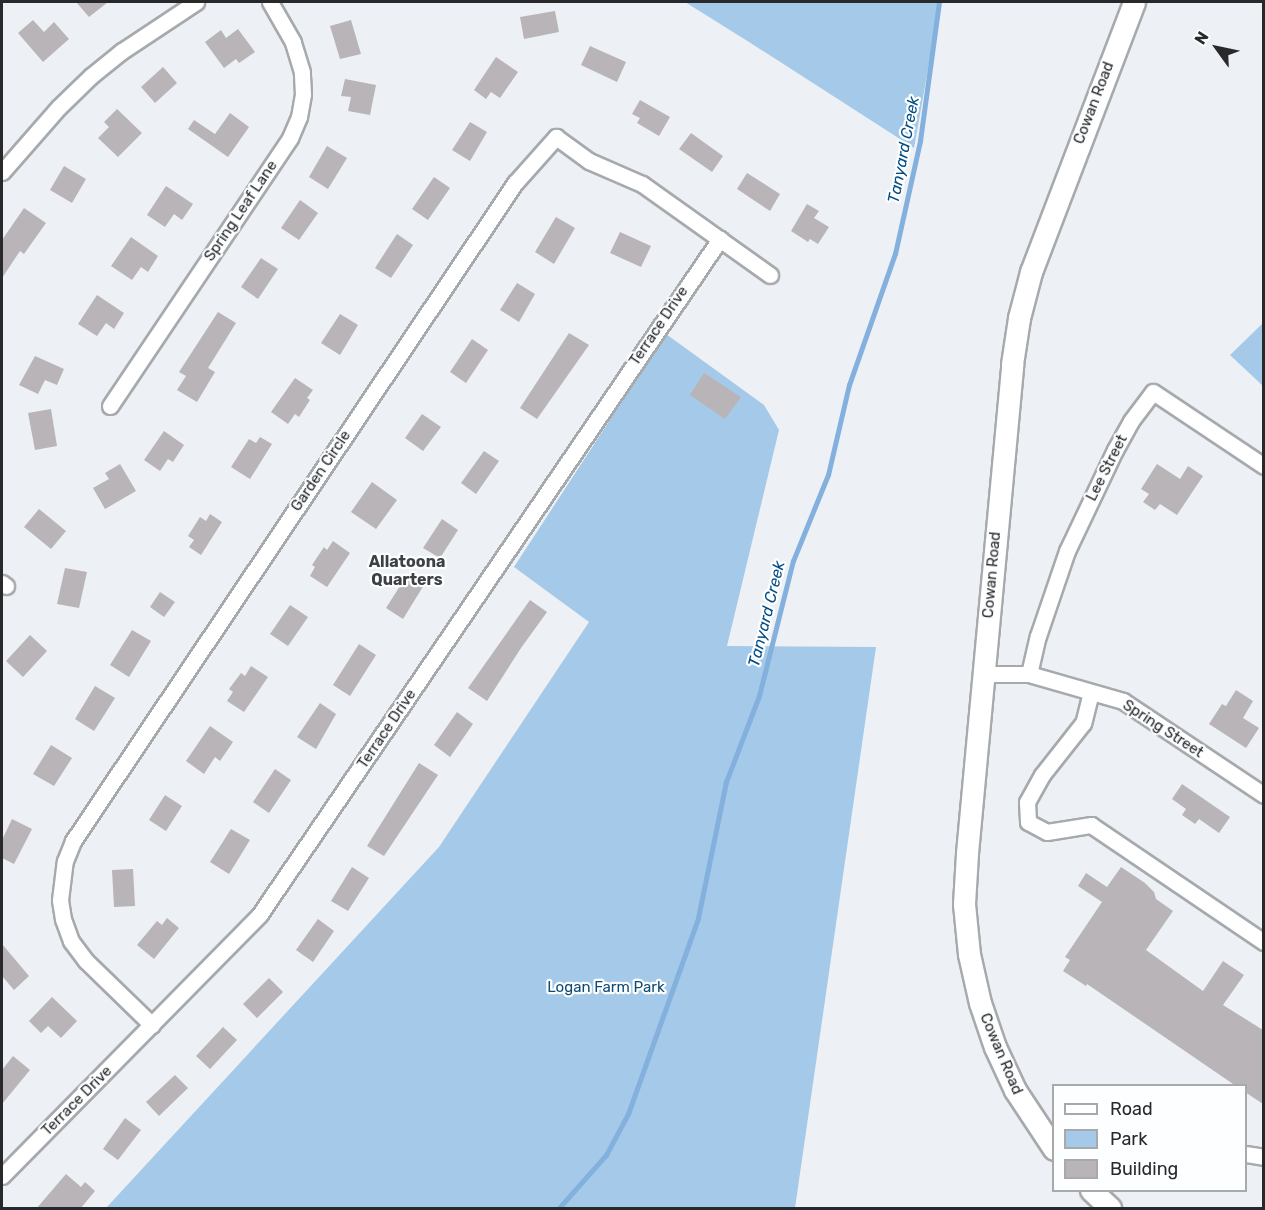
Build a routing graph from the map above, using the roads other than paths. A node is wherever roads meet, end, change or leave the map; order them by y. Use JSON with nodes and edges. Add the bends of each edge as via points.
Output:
{"nodes":[{"id":1,"x":196,"y":2,"type":"edge"},
{"id":2,"x":270,"y":2,"type":"edge"},
{"id":3,"x":1134,"y":2,"type":"edge"},
{"id":4,"x":2,"y":172,"type":"edge"},
{"id":5,"x":720,"y":239,"type":"junction"},
{"id":6,"x":770,"y":275,"type":"dead end"},
{"id":7,"x":110,"y":406,"type":"dead end"},
{"id":8,"x":1263,"y":466,"type":"edge"},
{"id":9,"x":982,"y":674,"type":"junction"},
{"id":10,"x":1029,"y":674,"type":"junction"},
{"id":11,"x":1091,"y":692,"type":"junction"},
{"id":12,"x":1263,"y":795,"type":"edge"},
{"id":13,"x":1263,"y":942,"type":"edge"},
{"id":14,"x":152,"y":1025,"type":"junction"},
{"id":15,"x":1052,"y":1147,"type":"edge"},
{"id":16,"x":1247,"y":1154,"type":"edge"},
{"id":17,"x":1263,"y":1157,"type":"edge"},
{"id":18,"x":3,"y":1172,"type":"edge"},
{"id":19,"x":1092,"y":1192,"type":"edge"},
{"id":20,"x":1110,"y":1209,"type":"edge"}],
"edges":[{"from":1,"to":4,"type":"street","via":[[91,76],[58,107]]},
{"from":2,"to":7,"type":"street","name":"Spring Leaf Lane","via":[[293,42],[302,72],[299,117],[290,138]]},
{"from":3,"to":9,"type":"main road","name":"Cowan Road","via":[[1031,272],[1019,318]]},
{"from":5,"to":6,"type":"street","name":"Garden Circle"},
{"from":5,"to":14,"type":"street","name":"Terrace Drive","via":[[260,914]]},
{"from":5,"to":14,"type":"street","name":"Garden Circle","via":[[642,184],[589,161],[556,136],[514,183],[73,841],[65,861],[60,900],[71,941],[86,961]]},
{"from":8,"to":10,"type":"street","name":"Lee Street","via":[[1154,392],[1115,450],[1067,550]]},
{"from":9,"to":10,"type":"street","name":"Spring Street"},
{"from":9,"to":15,"type":"main road","name":"Cowan Road","via":[[964,904],[969,954],[995,1047],[1015,1090]]},
{"from":10,"to":11,"type":"street","name":"Spring Street"},
{"from":11,"to":12,"type":"street","name":"Spring Street","via":[[1123,701]]},
{"from":11,"to":13,"type":"street","via":[[1083,723],[1042,775],[1027,802],[1028,822],[1047,832],[1091,825]]},
{"from":14,"to":18,"type":"street","name":"Terrace Drive"},
{"from":16,"to":17,"type":"street"},
{"from":19,"to":20,"type":"main road"}]}
